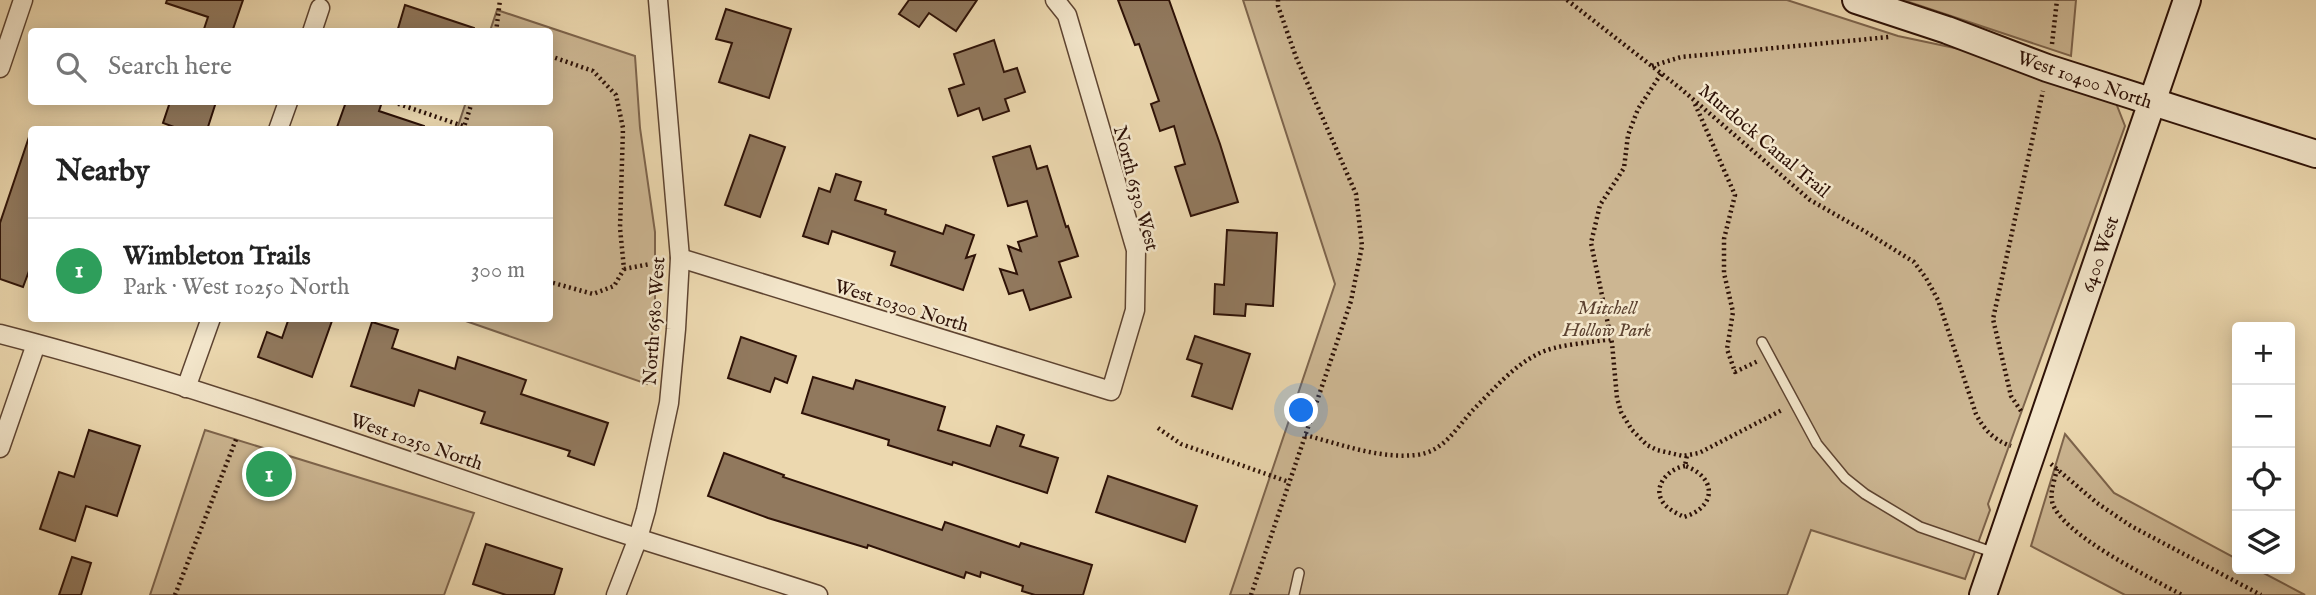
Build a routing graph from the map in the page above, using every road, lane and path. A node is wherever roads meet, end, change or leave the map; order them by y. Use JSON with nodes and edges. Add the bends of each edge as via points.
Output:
{"nodes":[{"id":1,"x":23,"y":0,"type":"edge"},
{"id":2,"x":500,"y":0,"type":"edge"},
{"id":3,"x":658,"y":0,"type":"edge"},
{"id":4,"x":1055,"y":0,"type":"edge"},
{"id":5,"x":1278,"y":0,"type":"edge"},
{"id":6,"x":1567,"y":0,"type":"edge"},
{"id":7,"x":1856,"y":0,"type":"edge"},
{"id":8,"x":2057,"y":0,"type":"edge"},
{"id":9,"x":2187,"y":0,"type":"edge"},
{"id":10,"x":320,"y":8,"type":"dead end"},
{"id":11,"x":313,"y":28,"type":"edge"},
{"id":12,"x":496,"y":28,"type":"edge"},
{"id":13,"x":1898,"y":36,"type":"dead end"},
{"id":14,"x":553,"y":57,"type":"edge"},
{"id":15,"x":1651,"y":66,"type":"junction"},
{"id":16,"x":0,"y":68,"type":"edge"},
{"id":17,"x":2047,"y":68,"type":"junction"},
{"id":18,"x":1661,"y":74,"type":"junction"},
{"id":19,"x":1693,"y":100,"type":"junction"},
{"id":20,"x":2151,"y":101,"type":"junction"},
{"id":21,"x":287,"y":105,"type":"edge"},
{"id":22,"x":401,"y":105,"type":"edge"},
{"id":23,"x":471,"y":105,"type":"edge"},
{"id":24,"x":279,"y":126,"type":"edge"},
{"id":25,"x":458,"y":126,"type":"edge"},
{"id":26,"x":464,"y":126,"type":"edge"},
{"id":27,"x":2316,"y":154,"type":"edge"},
{"id":28,"x":680,"y":258,"type":"junction"},
{"id":29,"x":650,"y":264,"type":"dead end"},
{"id":30,"x":624,"y":269,"type":"junction"},
{"id":31,"x":553,"y":283,"type":"edge"},
{"id":32,"x":210,"y":322,"type":"edge"},
{"id":33,"x":0,"y":334,"type":"edge"},
{"id":34,"x":1611,"y":339,"type":"junction"},
{"id":35,"x":1762,"y":342,"type":"dead end"},
{"id":36,"x":36,"y":344,"type":"junction"},
{"id":37,"x":1769,"y":356,"type":"junction"},
{"id":38,"x":186,"y":388,"type":"junction"},
{"id":39,"x":1111,"y":391,"type":"joint"},
{"id":40,"x":1794,"y":403,"type":"junction"},
{"id":41,"x":1158,"y":428,"type":"dead end"},
{"id":42,"x":1305,"y":435,"type":"junction"},
{"id":43,"x":237,"y":437,"type":"dead end"},
{"id":44,"x":2025,"y":441,"type":"junction"},
{"id":45,"x":0,"y":449,"type":"edge"},
{"id":46,"x":1687,"y":455,"type":"junction"},
{"id":47,"x":1685,"y":466,"type":"junction"},
{"id":48,"x":1289,"y":482,"type":"junction"},
{"id":49,"x":638,"y":538,"type":"junction"},
{"id":50,"x":1997,"y":553,"type":"junction"},
{"id":51,"x":1299,"y":573,"type":"dead end"},
{"id":52,"x":174,"y":595,"type":"edge"},
{"id":53,"x":616,"y":595,"type":"edge"},
{"id":54,"x":818,"y":595,"type":"edge"},
{"id":55,"x":1251,"y":595,"type":"edge"},
{"id":56,"x":1294,"y":595,"type":"edge"},
{"id":57,"x":1983,"y":595,"type":"edge"},
{"id":58,"x":2182,"y":595,"type":"edge"},
{"id":59,"x":2261,"y":595,"type":"edge"}],
"edges":[{"from":1,"to":16,"type":"street"},
{"from":2,"to":12,"type":"path"},
{"from":3,"to":28,"type":"street","name":"North 6580 West"},
{"from":4,"to":39,"type":"street","name":"North 6530 West","via":[[1067,15],[1136,250],[1135,310]]},
{"from":5,"to":42,"type":"path","via":[[1296,57],[1356,194],[1362,246],[1351,302]]},
{"from":6,"to":15,"type":"path","name":"Murdock Canal Trail"},
{"from":7,"to":17,"type":"street","name":"West 10400 North"},
{"from":8,"to":17,"type":"path"},
{"from":9,"to":20,"type":"street","name":"6400 West"},
{"from":10,"to":11,"type":"street"},
{"from":13,"to":15,"type":"path","via":[[1681,57]]},
{"from":14,"to":30,"type":"path","via":[[593,71],[616,95],[623,128],[620,228]]},
{"from":15,"to":18,"type":"path","name":"Murdock Canal Trail"},
{"from":17,"to":20,"type":"street","name":"West 10400 North"},
{"from":17,"to":44,"type":"path","via":[[1993,319]]},
{"from":18,"to":19,"type":"path","name":"Murdock Canal Trail"},
{"from":18,"to":34,"type":"path","via":[[1638,109],[1628,135],[1624,168],[1600,205],[1591,243]]},
{"from":19,"to":37,"type":"path","via":[[1735,195],[1724,239],[1724,274],[1733,312],[1727,349],[1735,372]]},
{"from":19,"to":44,"type":"path","name":"Murdock Canal Trail","via":[[1810,200],[1914,262],[1938,300],[1982,426],[1989,434]]},
{"from":20,"to":27,"type":"street","name":"West 10400 North"},
{"from":20,"to":44,"type":"street","name":"6400 West"},
{"from":21,"to":24,"type":"street"},
{"from":22,"to":25,"type":"path"},
{"from":23,"to":26,"type":"path"},
{"from":28,"to":39,"type":"street","name":"West 10300 North"},
{"from":28,"to":49,"type":"street","name":"North 6580 West","via":[[669,403]]},
{"from":29,"to":30,"type":"path"},
{"from":30,"to":31,"type":"path","via":[[614,286],[593,294]]},
{"from":32,"to":38,"type":"street"},
{"from":33,"to":36,"type":"street","name":"West 10250 North"},
{"from":34,"to":42,"type":"path","via":[[1539,353],[1515,370],[1440,447],[1418,455],[1364,450]]},
{"from":34,"to":46,"type":"path","via":[[1617,398],[1632,430],[1657,450]]},
{"from":35,"to":37,"type":"lane"},
{"from":36,"to":38,"type":"street","name":"West 10250 North"},
{"from":36,"to":45,"type":"street"},
{"from":37,"to":40,"type":"lane"},
{"from":38,"to":49,"type":"street","name":"West 10250 North"},
{"from":40,"to":46,"type":"path"},
{"from":40,"to":50,"type":"lane","via":[[1817,444],[1865,494],[1920,527]]},
{"from":41,"to":48,"type":"path","via":[[1181,444]]},
{"from":42,"to":48,"type":"path"},
{"from":43,"to":52,"type":"path"},
{"from":44,"to":50,"type":"street","name":"6400 West","via":[[2012,509]]},
{"from":46,"to":47,"type":"path"},
{"from":47,"to":47,"type":"path","via":[[1706,480],[1709,491],[1706,505],[1684,517],[1661,499],[1661,487],[1666,475]]},
{"from":48,"to":55,"type":"path"},
{"from":49,"to":53,"type":"street","name":"North 6580 West"},
{"from":49,"to":54,"type":"street","name":"West 10250 North"},
{"from":50,"to":57,"type":"street","name":"6400 West"},
{"from":51,"to":56,"type":"lane"},
{"from":58,"to":59,"type":"path","via":[[2081,536],[2061,518],[2051,494],[2057,469],[2131,526]]}]}
